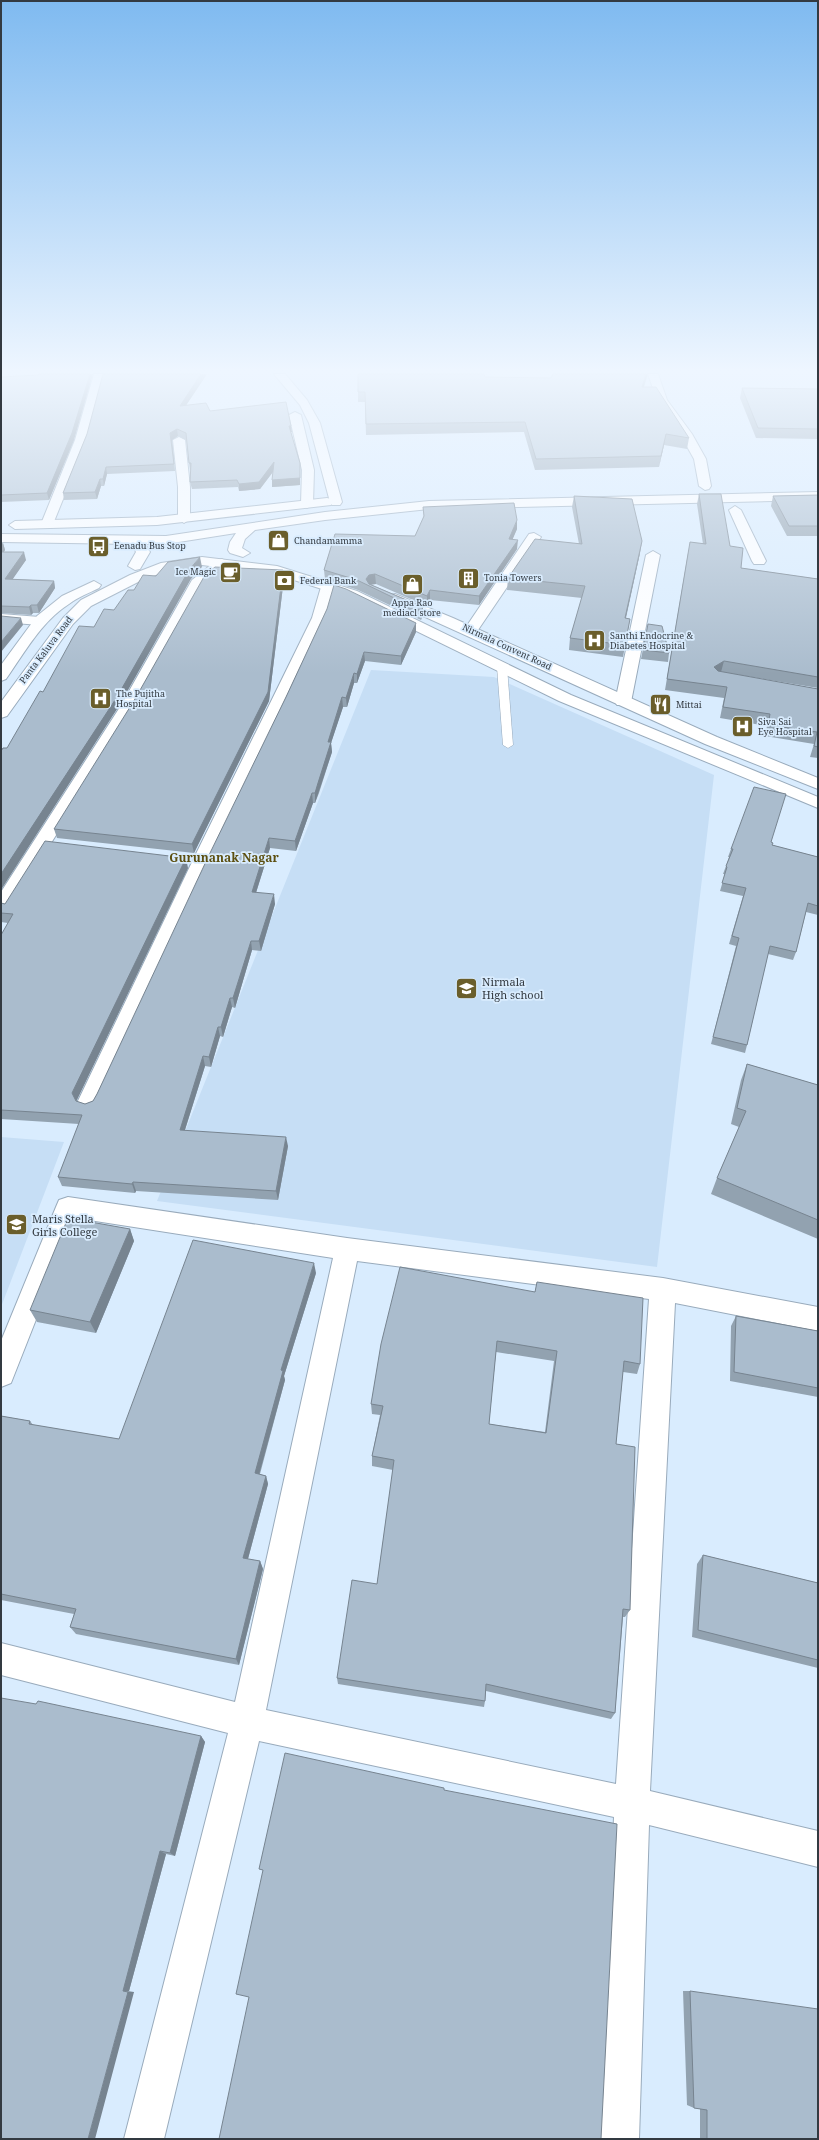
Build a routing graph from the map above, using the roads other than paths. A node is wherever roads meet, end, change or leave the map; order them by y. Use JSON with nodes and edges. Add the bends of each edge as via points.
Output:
{"nodes":[{"id":1,"x":67,"y":474,"type":"edge"},
{"id":2,"x":183,"y":474,"type":"edge"},
{"id":3,"x":308,"y":474,"type":"edge"},
{"id":4,"x":327,"y":474,"type":"edge"},
{"id":5,"x":703,"y":474,"type":"edge"},
{"id":6,"x":818,"y":485,"type":"edge"},
{"id":7,"x":706,"y":486,"type":"junction"},
{"id":8,"x":585,"y":494,"type":"junction"},
{"id":9,"x":408,"y":495,"type":"dead end"},
{"id":10,"x":818,"y":496,"type":"edge"},
{"id":11,"x":352,"y":500,"type":"dead end"},
{"id":12,"x":336,"y":502,"type":"junction"},
{"id":13,"x":307,"y":504,"type":"junction"},
{"id":14,"x":735,"y":510,"type":"dead end"},
{"id":15,"x":184,"y":519,"type":"junction"},
{"id":16,"x":1,"y":524,"type":"edge"},
{"id":17,"x":47,"y":524,"type":"junction"},
{"id":18,"x":251,"y":527,"type":"junction"},
{"id":19,"x":534,"y":537,"type":"dead end"},
{"id":20,"x":1,"y":538,"type":"edge"},
{"id":21,"x":137,"y":541,"type":"junction"},
{"id":22,"x":243,"y":553,"type":"junction"},
{"id":23,"x":653,"y":555,"type":"dead end"},
{"id":24,"x":187,"y":557,"type":"junction"},
{"id":25,"x":759,"y":561,"type":"dead end"},
{"id":26,"x":222,"y":563,"type":"junction"},
{"id":27,"x":135,"y":566,"type":"junction"},
{"id":28,"x":328,"y":587,"type":"junction"},
{"id":29,"x":1,"y":618,"type":"edge"},
{"id":30,"x":40,"y":621,"type":"junction"},
{"id":31,"x":471,"y":630,"type":"junction"},
{"id":32,"x":502,"y":667,"type":"junction"},
{"id":33,"x":1,"y":676,"type":"edge"},
{"id":34,"x":623,"y":702,"type":"junction"},
{"id":35,"x":1,"y":713,"type":"edge"},
{"id":36,"x":508,"y":745,"type":"dead end"},
{"id":37,"x":818,"y":784,"type":"edge"},
{"id":38,"x":818,"y":803,"type":"edge"},
{"id":39,"x":42,"y":843,"type":"junction"},
{"id":40,"x":64,"y":846,"type":"edge"},
{"id":41,"x":1,"y":907,"type":"edge"},
{"id":42,"x":88,"y":1103,"type":"edge"},
{"id":43,"x":347,"y":1248,"type":"junction"},
{"id":44,"x":662,"y":1289,"type":"junction"},
{"id":45,"x":818,"y":1319,"type":"edge"},
{"id":46,"x":1,"y":1374,"type":"edge"},
{"id":47,"x":1,"y":1659,"type":"edge"},
{"id":48,"x":247,"y":1722,"type":"junction"},
{"id":49,"x":632,"y":1804,"type":"junction"},
{"id":50,"x":818,"y":1849,"type":"edge"},
{"id":51,"x":144,"y":2139,"type":"edge"},
{"id":52,"x":619,"y":2139,"type":"edge"}],
"edges":[{"from":1,"to":17,"type":"main road"},
{"from":2,"to":15,"type":"main road"},
{"from":3,"to":13,"type":"main road","via":[[310,485]]},
{"from":4,"to":12,"type":"main road"},
{"from":5,"to":7,"type":"main road"},
{"from":6,"to":7,"type":"main road"},
{"from":7,"to":8,"type":"main road"},
{"from":8,"to":9,"type":"main road","via":[[492,490]]},
{"from":8,"to":10,"type":"main road"},
{"from":8,"to":18,"type":"main road","via":[[429,505]]},
{"from":11,"to":12,"type":"main road"},
{"from":12,"to":13,"type":"main road"},
{"from":13,"to":15,"type":"main road"},
{"from":14,"to":25,"type":"main road"},
{"from":15,"to":17,"type":"main road"},
{"from":16,"to":17,"type":"main road"},
{"from":18,"to":21,"type":"main road","via":[[186,538]]},
{"from":18,"to":22,"type":"main road","via":[[239,536],[236,543],[235,550]]},
{"from":19,"to":31,"type":"main road"},
{"from":20,"to":21,"type":"main road"},
{"from":21,"to":27,"type":"main road","via":[[142,552]]},
{"from":22,"to":24,"type":"main road","name":"Nirmala Convent Road","via":[[211,550]]},
{"from":22,"to":31,"type":"main road","name":"Nirmala Convent Road","via":[[334,574]]},
{"from":23,"to":34,"type":"main road"},
{"from":24,"to":26,"type":"main road","name":"Nirmala Convent Road"},
{"from":24,"to":27,"type":"main road","name":"Panta Kaluva Road","via":[[144,562]]},
{"from":24,"to":35,"type":"main road","name":"Panta Kaluva Road","via":[[135,578],[77,610]]},
{"from":26,"to":28,"type":"main road","name":"Nirmala Convent Road","via":[[277,570]]},
{"from":26,"to":39,"type":"main road","via":[[200,580],[128,707]]},
{"from":27,"to":30,"type":"main road","name":"Panta Kaluva Road","via":[[75,594],[60,603]]},
{"from":28,"to":32,"type":"main road","name":"Nirmala Convent Road","via":[[352,594]]},
{"from":28,"to":42,"type":"main road","via":[[319,618],[193,861]]},
{"from":29,"to":30,"type":"main road"},
{"from":30,"to":33,"type":"main road","name":"Panta Kaluva Road"},
{"from":31,"to":34,"type":"main road","name":"Nirmala Convent Road"},
{"from":32,"to":36,"type":"lane"},
{"from":32,"to":38,"type":"main road","name":"Nirmala Convent Road","via":[[565,698]]},
{"from":34,"to":37,"type":"main road","name":"Nirmala Convent Road"},
{"from":39,"to":40,"type":"main road"},
{"from":39,"to":41,"type":"main road"},
{"from":43,"to":44,"type":"main road"},
{"from":43,"to":46,"type":"main road","via":[[68,1207]]},
{"from":43,"to":48,"type":"main road"},
{"from":44,"to":45,"type":"main road"},
{"from":44,"to":49,"type":"main road"},
{"from":47,"to":48,"type":"main road"},
{"from":48,"to":49,"type":"main road"},
{"from":48,"to":51,"type":"main road"},
{"from":49,"to":50,"type":"main road"},
{"from":49,"to":52,"type":"main road"}]}
